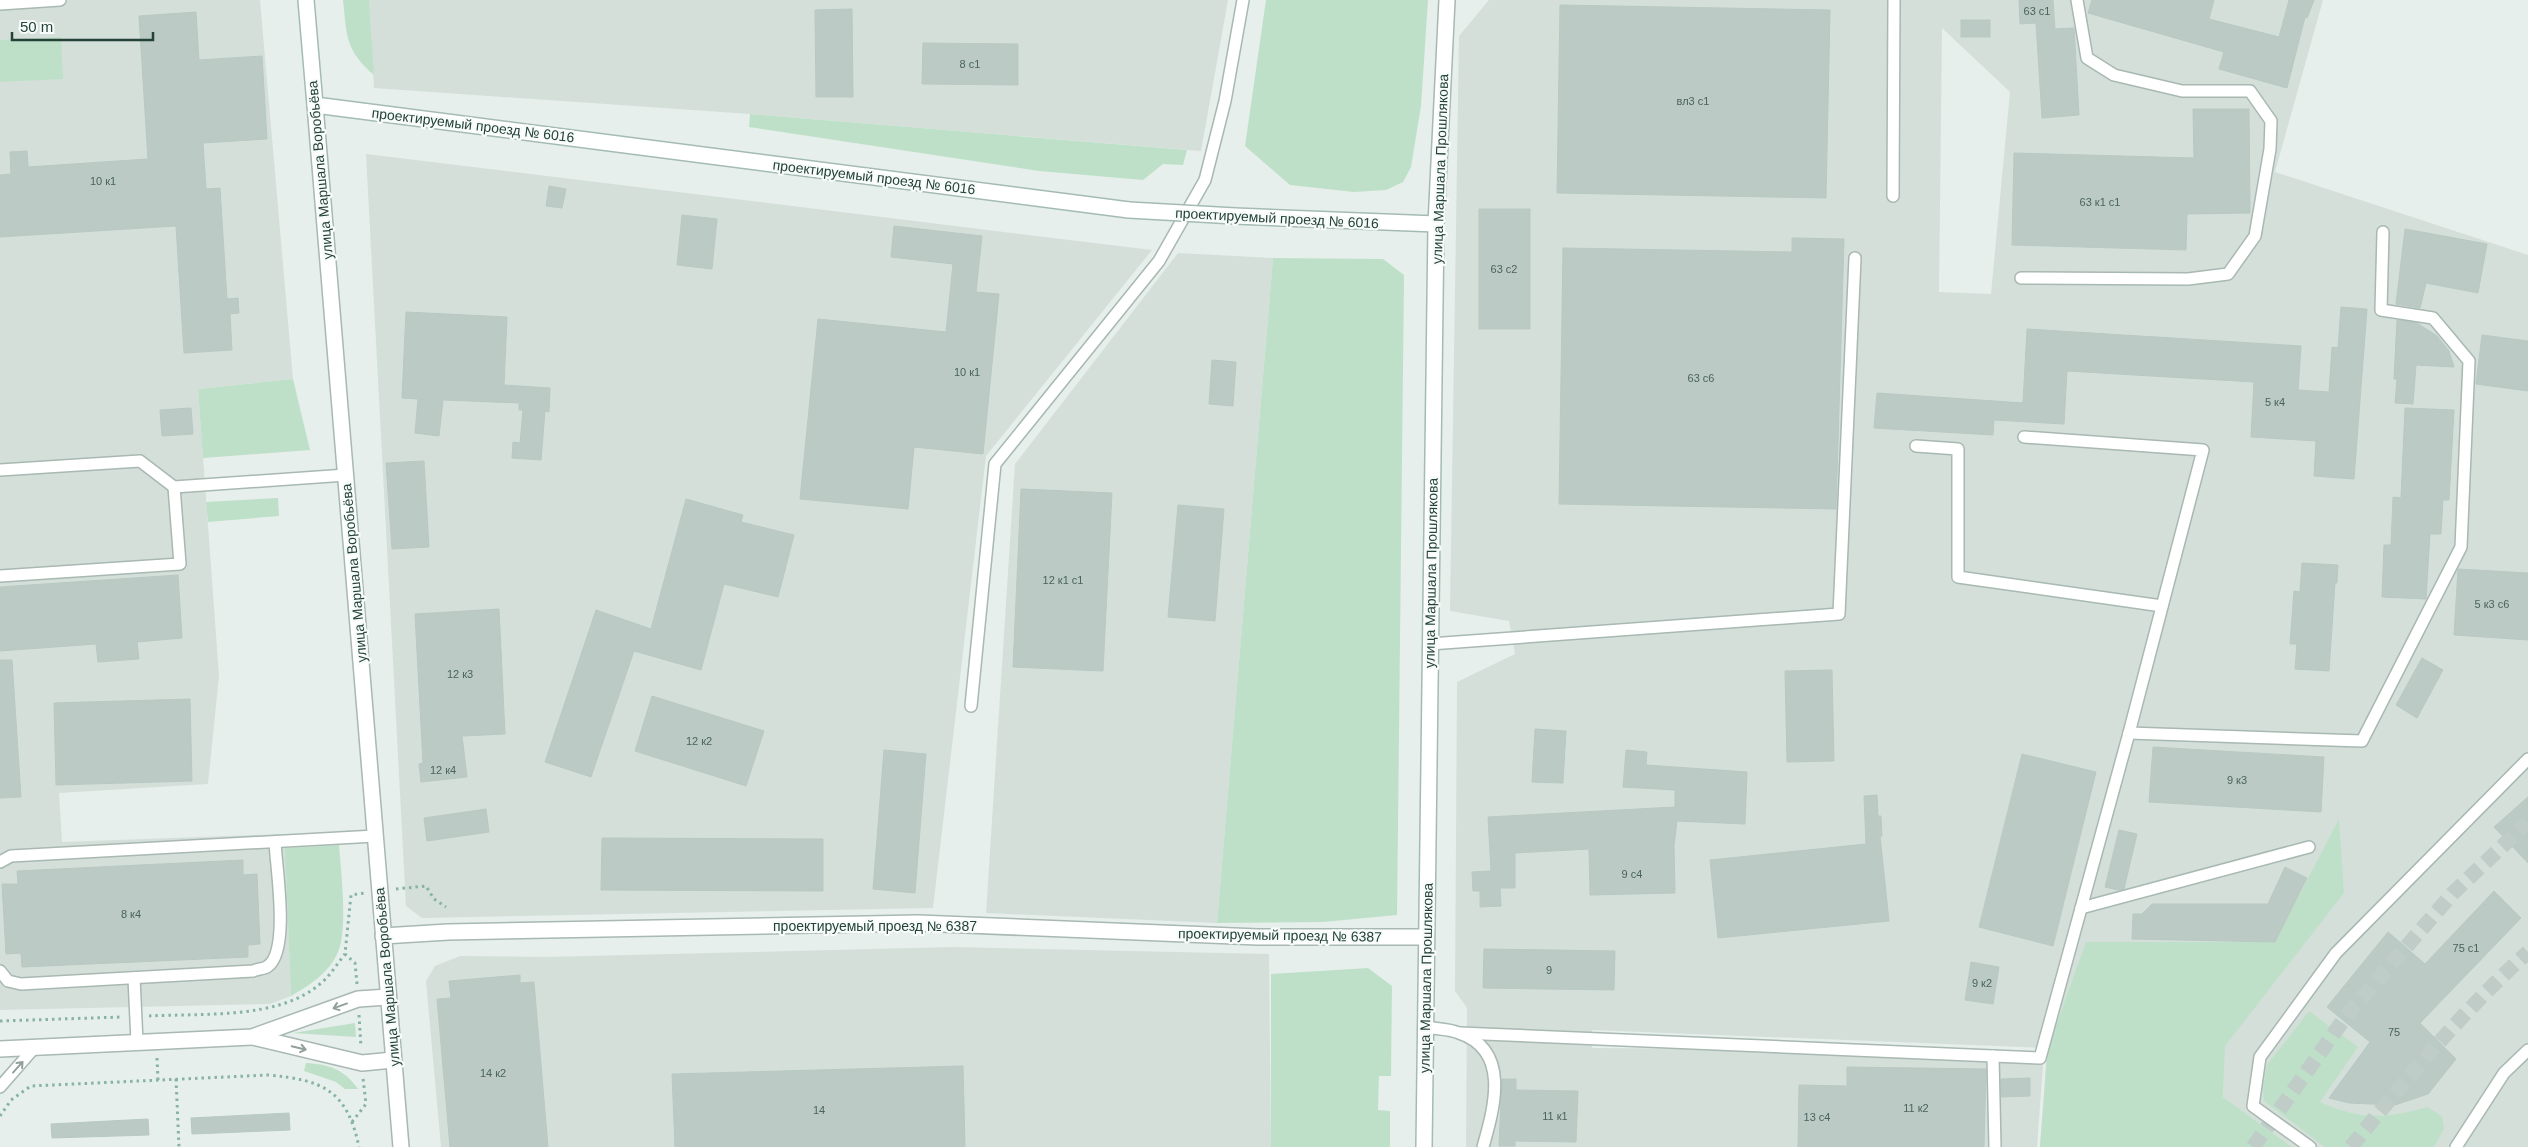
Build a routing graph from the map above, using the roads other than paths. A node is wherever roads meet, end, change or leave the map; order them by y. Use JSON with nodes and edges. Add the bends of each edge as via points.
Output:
{"nodes":[{"id":1,"x":60,"y":0,"type":"edge"},
{"id":2,"x":306,"y":0,"type":"edge"},
{"id":3,"x":1243,"y":0,"type":"edge"},
{"id":4,"x":1447,"y":0,"type":"edge"},
{"id":5,"x":1894,"y":0,"type":"edge"},
{"id":6,"x":2077,"y":0,"type":"edge"},
{"id":7,"x":0,"y":4,"type":"edge"},
{"id":8,"x":315,"y":105,"type":"junction"},
{"id":9,"x":1893,"y":196,"type":"dead end"},
{"id":10,"x":1436,"y":224,"type":"junction"},
{"id":11,"x":2383,"y":232,"type":"dead end"},
{"id":12,"x":1855,"y":258,"type":"dead end"},
{"id":13,"x":2021,"y":278,"type":"dead end"},
{"id":14,"x":2024,"y":437,"type":"dead end"},
{"id":15,"x":1916,"y":446,"type":"dead end"},
{"id":16,"x":0,"y":470,"type":"edge"},
{"id":17,"x":346,"y":475,"type":"junction"},
{"id":18,"x":174,"y":487,"type":"junction"},
{"id":19,"x":0,"y":576,"type":"edge"},
{"id":20,"x":2162,"y":606,"type":"junction"},
{"id":21,"x":1430,"y":644,"type":"junction"},
{"id":22,"x":971,"y":706,"type":"dead end"},
{"id":23,"x":2129,"y":733,"type":"junction"},
{"id":24,"x":2528,"y":759,"type":"edge"},
{"id":25,"x":375,"y":836,"type":"junction"},
{"id":26,"x":275,"y":842,"type":"junction"},
{"id":27,"x":2309,"y":847,"type":"dead end"},
{"id":28,"x":0,"y":862,"type":"edge"},
{"id":29,"x":2081,"y":908,"type":"junction"},
{"id":30,"x":383,"y":936,"type":"junction"},
{"id":31,"x":1426,"y":937,"type":"junction"},
{"id":32,"x":0,"y":971,"type":"edge"},
{"id":33,"x":134,"y":978,"type":"junction"},
{"id":34,"x":388,"y":997,"type":"junction"},
{"id":35,"x":1425,"y":1026,"type":"junction"},
{"id":36,"x":1460,"y":1033,"type":"junction"},
{"id":37,"x":252,"y":1036,"type":"junction"},
{"id":38,"x":136,"y":1042,"type":"junction"},
{"id":39,"x":35,"y":1047,"type":"junction"},
{"id":40,"x":0,"y":1049,"type":"edge"},
{"id":41,"x":2528,"y":1050,"type":"edge"},
{"id":42,"x":1993,"y":1056,"type":"junction"},
{"id":43,"x":393,"y":1060,"type":"junction"},
{"id":44,"x":0,"y":1087,"type":"edge"},
{"id":45,"x":401,"y":1147,"type":"edge"},
{"id":46,"x":1424,"y":1147,"type":"edge"},
{"id":47,"x":1483,"y":1147,"type":"edge"},
{"id":48,"x":1995,"y":1147,"type":"edge"},
{"id":49,"x":2310,"y":1147,"type":"edge"},
{"id":50,"x":2456,"y":1147,"type":"edge"}],
"edges":[{"from":1,"to":7,"type":"lane"},
{"from":2,"to":8,"type":"street","name":"улица Маршала Воробьёва"},
{"from":3,"to":22,"type":"lane","via":[[1225,101],[1205,180],[1159,261],[995,464]]},
{"from":4,"to":10,"type":"street","name":"улица Маршала Прошлякова"},
{"from":5,"to":9,"type":"lane"},
{"from":6,"to":13,"type":"lane","via":[[2087,58],[2114,75],[2182,91],[2250,91],[2270,121],[2270,149],[2255,236],[2228,274],[2188,279]]},
{"from":8,"to":10,"type":"street","name":"проектируемый проезд № 6016","bridge":true,"via":[[1129,210]]},
{"from":8,"to":17,"type":"street","name":"улица Маршала Воробьёва"},
{"from":10,"to":21,"type":"street","name":"улица Маршала Прошлякова"},
{"from":11,"to":23,"type":"lane","via":[[2381,310],[2433,318],[2469,361],[2461,547],[2440,590],[2362,741]]},
{"from":12,"to":21,"type":"lane","via":[[1839,614]]},
{"from":14,"to":20,"type":"lane","via":[[2203,450]]},
{"from":15,"to":20,"type":"lane","via":[[1958,449],[1958,577]]},
{"from":16,"to":18,"type":"lane","via":[[140,461]]},
{"from":17,"to":18,"type":"lane"},
{"from":17,"to":25,"type":"street","name":"улица Маршала Воробьёва"},
{"from":18,"to":19,"type":"lane","via":[[180,564]]},
{"from":20,"to":23,"type":"lane"},
{"from":21,"to":31,"type":"street","name":"улица Маршала Прошлякова"},
{"from":23,"to":29,"type":"lane"},
{"from":24,"to":49,"type":"lane","via":[[2336,953],[2260,1057],[2253,1106]]},
{"from":25,"to":26,"type":"lane"},
{"from":25,"to":30,"type":"street","name":"улица Маршала Воробьёва"},
{"from":26,"to":28,"type":"lane","via":[[11,856]]},
{"from":26,"to":33,"type":"lane","via":[[280,937],[277,954],[268,966],[253,971]]},
{"from":27,"to":29,"type":"lane"},
{"from":29,"to":42,"type":"lane","via":[[2040,1058]]},
{"from":30,"to":31,"type":"street","name":"проектируемый проезд № 6387","via":[[918,923],[1258,937]]},
{"from":30,"to":34,"type":"street","name":"улица Маршала Воробьёва"},
{"from":31,"to":35,"type":"street","name":"улица Маршала Прошлякова"},
{"from":32,"to":33,"type":"lane","via":[[8,981],[21,984]]},
{"from":33,"to":38,"type":"lane"},
{"from":34,"to":37,"type":"street","one_way":true,"via":[[358,999]]},
{"from":34,"to":43,"type":"street","name":"улица Маршала Воробьёва"},
{"from":35,"to":36,"type":"lane"},
{"from":35,"to":46,"type":"street","name":"улица Маршала Прошлякова"},
{"from":36,"to":42,"type":"lane"},
{"from":36,"to":47,"type":"lane","via":[[1481,1046],[1495,1075],[1493,1110]]},
{"from":37,"to":38,"type":"street"},
{"from":37,"to":43,"type":"street","one_way":true,"via":[[362,1063]]},
{"from":38,"to":39,"type":"street"},
{"from":39,"to":40,"type":"street"},
{"from":44,"to":39,"type":"lane","one_way":true},
{"from":41,"to":50,"type":"lane","via":[[2504,1073]]},
{"from":42,"to":48,"type":"lane"},
{"from":43,"to":45,"type":"street","name":"улица Маршала Воробьёва"}]}
